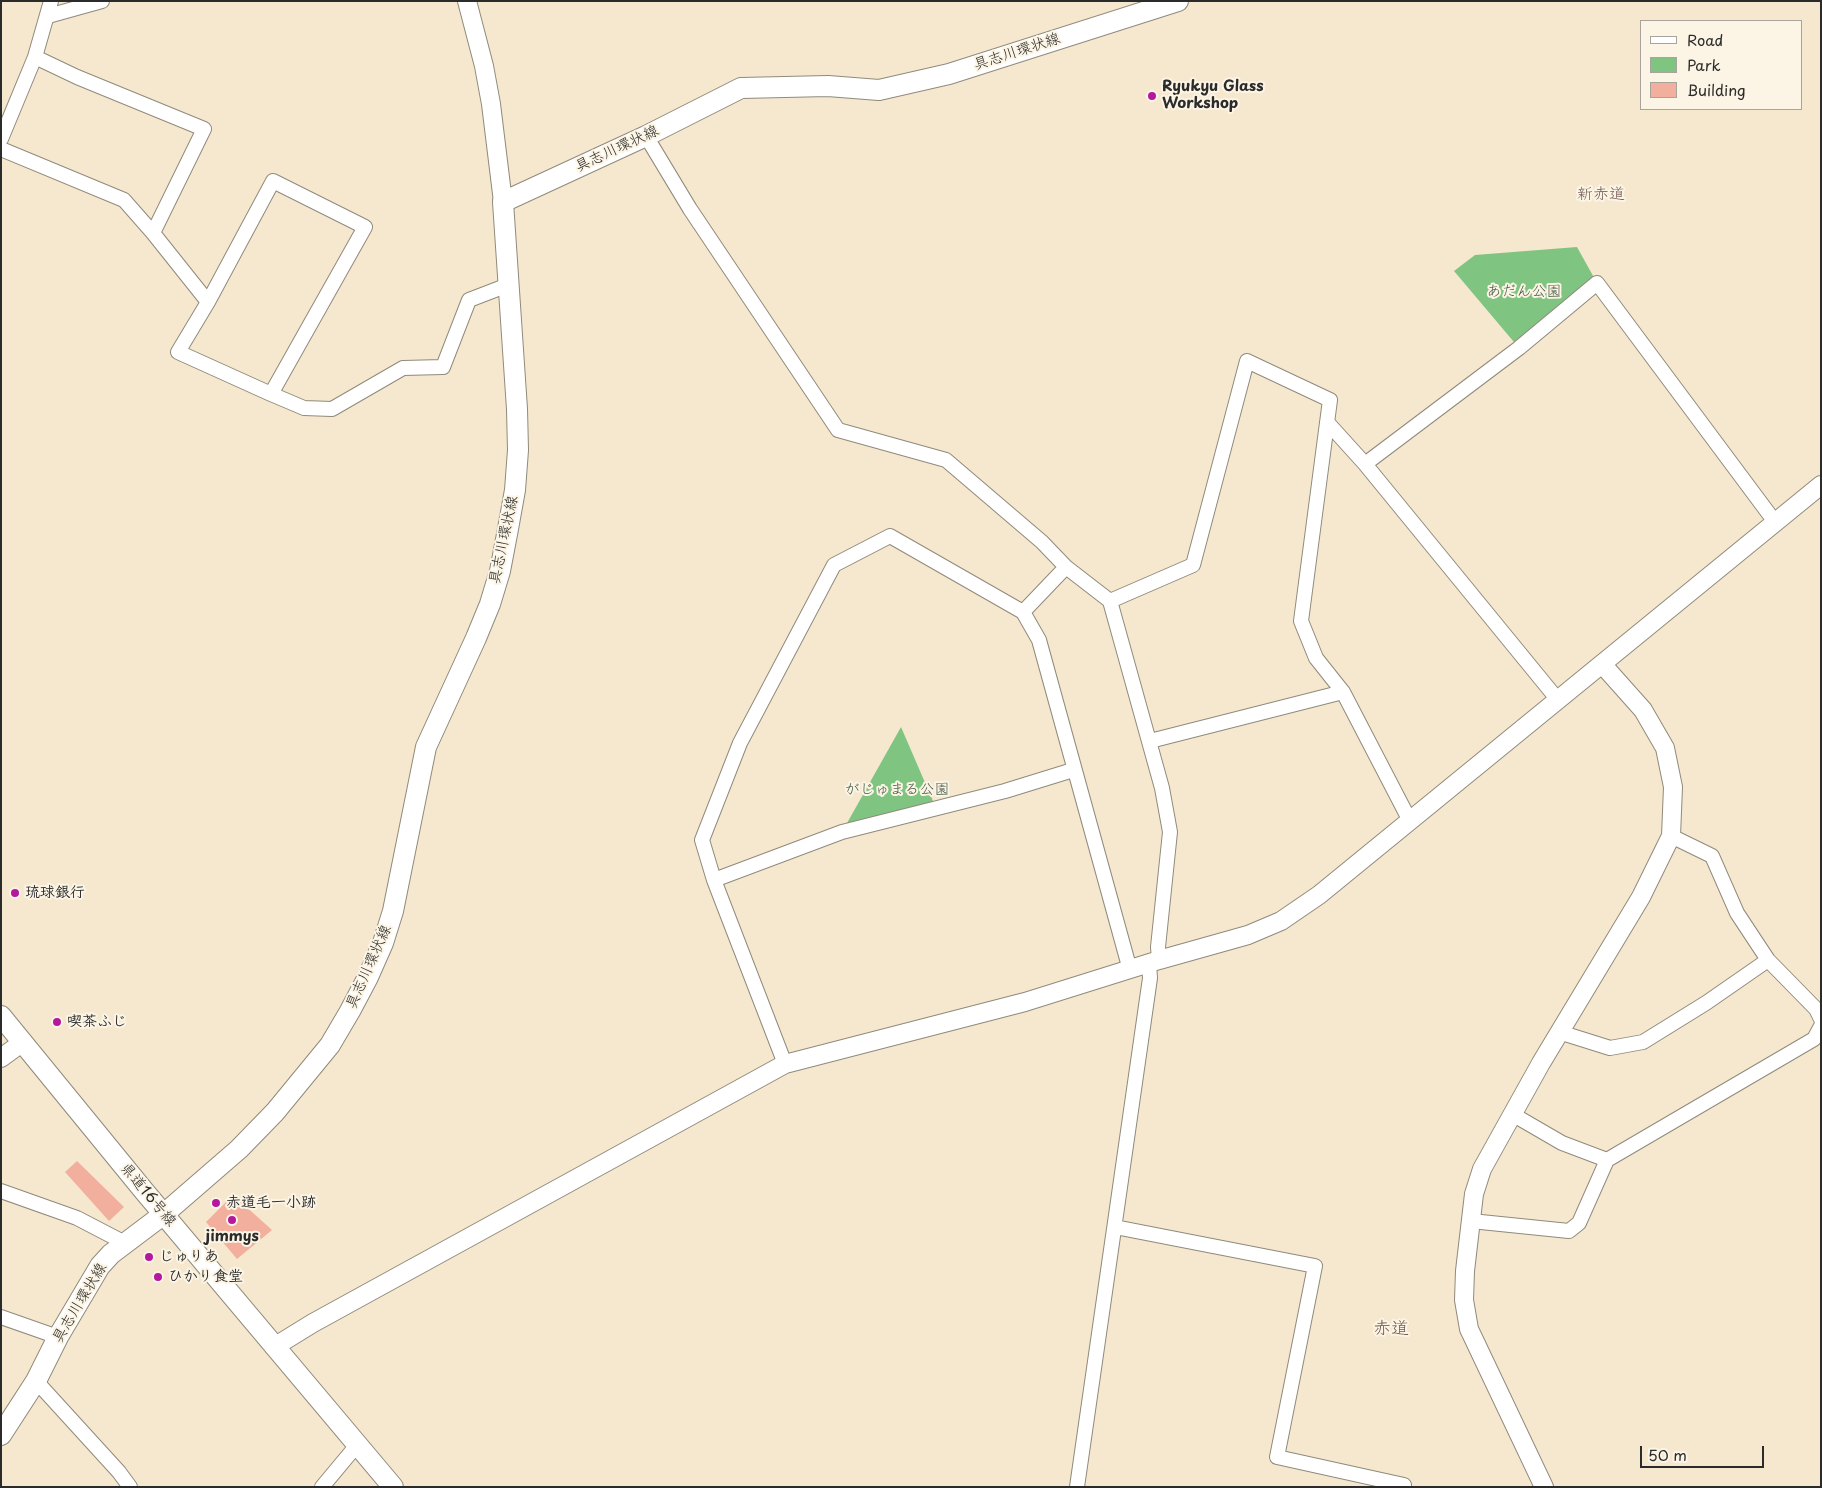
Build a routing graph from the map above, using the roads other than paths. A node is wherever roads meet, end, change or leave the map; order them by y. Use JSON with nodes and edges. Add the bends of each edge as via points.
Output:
{"nodes":[{"id":1,"x":51,"y":1,"type":"edge"},
{"id":2,"x":102,"y":1,"type":"edge"},
{"id":3,"x":466,"y":1,"type":"edge"},
{"id":4,"x":1178,"y":1,"type":"edge"},
{"id":5,"x":48,"y":16,"type":"junction"},
{"id":6,"x":35,"y":57,"type":"junction"},
{"id":7,"x":646,"y":136,"type":"junction"},
{"id":8,"x":1,"y":140,"type":"edge"},
{"id":9,"x":1,"y":149,"type":"edge"},
{"id":10,"x":503,"y":202,"type":"junction"},
{"id":11,"x":153,"y":233,"type":"junction"},
{"id":12,"x":508,"y":285,"type":"junction"},
{"id":13,"x":208,"y":302,"type":"junction"},
{"id":14,"x":271,"y":394,"type":"junction"},
{"id":15,"x":1327,"y":422,"type":"junction"},
{"id":16,"x":1365,"y":464,"type":"junction"},
{"id":17,"x":1821,"y":485,"type":"edge"},
{"id":18,"x":1775,"y":522,"type":"junction"},
{"id":19,"x":1066,"y":567,"type":"junction"},
{"id":20,"x":1110,"y":601,"type":"junction"},
{"id":21,"x":1023,"y":612,"type":"junction"},
{"id":22,"x":1602,"y":664,"type":"junction"},
{"id":23,"x":1343,"y":692,"type":"junction"},
{"id":24,"x":1558,"y":700,"type":"junction"},
{"id":25,"x":1150,"y":741,"type":"junction"},
{"id":26,"x":1074,"y":770,"type":"junction"},
{"id":27,"x":1410,"y":821,"type":"junction"},
{"id":28,"x":1671,"y":836,"type":"junction"},
{"id":29,"x":714,"y":880,"type":"junction"},
{"id":30,"x":1768,"y":960,"type":"junction"},
{"id":31,"x":1154,"y":962,"type":"junction"},
{"id":32,"x":1130,"y":970,"type":"junction"},
{"id":33,"x":1,"y":1016,"type":"edge"},
{"id":34,"x":1821,"y":1019,"type":"edge"},
{"id":35,"x":1821,"y":1026,"type":"edge"},
{"id":36,"x":1559,"y":1032,"type":"junction"},
{"id":37,"x":23,"y":1042,"type":"junction"},
{"id":38,"x":1,"y":1058,"type":"edge"},
{"id":39,"x":785,"y":1064,"type":"junction"},
{"id":40,"x":1512,"y":1114,"type":"junction"},
{"id":41,"x":1607,"y":1160,"type":"junction"},
{"id":42,"x":1,"y":1191,"type":"edge"},
{"id":43,"x":164,"y":1214,"type":"junction"},
{"id":44,"x":1471,"y":1221,"type":"junction"},
{"id":45,"x":1115,"y":1227,"type":"junction"},
{"id":46,"x":125,"y":1242,"type":"junction"},
{"id":47,"x":1,"y":1317,"type":"edge"},
{"id":48,"x":58,"y":1337,"type":"junction"},
{"id":49,"x":274,"y":1347,"type":"junction"},
{"id":50,"x":36,"y":1381,"type":"junction"},
{"id":51,"x":1,"y":1435,"type":"edge"},
{"id":52,"x":357,"y":1445,"type":"junction"},
{"id":53,"x":130,"y":1487,"type":"edge"},
{"id":54,"x":322,"y":1487,"type":"edge"},
{"id":55,"x":392,"y":1487,"type":"edge"},
{"id":56,"x":1077,"y":1487,"type":"edge"},
{"id":57,"x":1403,"y":1487,"type":"edge"},
{"id":58,"x":1544,"y":1487,"type":"edge"}],
"edges":[{"from":1,"to":5,"type":"street"},
{"from":2,"to":5,"type":"street"},
{"from":3,"to":10,"type":"street","via":[[491,104]]},
{"from":4,"to":7,"type":"main road","name":"具志川環状線","via":[[949,74],[879,90],[828,86],[741,88]]},
{"from":5,"to":6,"type":"street"},
{"from":6,"to":8,"type":"street"},
{"from":6,"to":11,"type":"street","via":[[204,129]]},
{"from":7,"to":10,"type":"main road","name":"具志川環状線"},
{"from":7,"to":19,"type":"street","via":[[696,218],[838,430],[946,460],[1042,542]]},
{"from":9,"to":11,"type":"street","via":[[124,200]]},
{"from":10,"to":12,"type":"main road","name":"具志川環状線"},
{"from":11,"to":13,"type":"street"},
{"from":12,"to":14,"type":"street","via":[[469,300],[443,367],[403,368],[332,409],[304,408]]},
{"from":12,"to":43,"type":"main road","name":"具志川環状線","via":[[518,450],[508,529],[490,604],[426,747],[397,892],[383,943],[330,1045],[275,1112],[239,1149]]},
{"from":13,"to":14,"type":"street","via":[[178,352]]},
{"from":13,"to":14,"type":"street","via":[[273,180],[365,227]]},
{"from":15,"to":16,"type":"street"},
{"from":15,"to":20,"type":"street","via":[[1330,400],[1247,361],[1193,565]]},
{"from":15,"to":23,"type":"street","via":[[1301,621],[1316,658]]},
{"from":16,"to":18,"type":"street","via":[[1519,348],[1597,283]]},
{"from":16,"to":24,"type":"street"},
{"from":17,"to":18,"type":"street"},
{"from":18,"to":22,"type":"street"},
{"from":19,"to":20,"type":"street"},
{"from":19,"to":21,"type":"street"},
{"from":20,"to":25,"type":"street"},
{"from":21,"to":26,"type":"street","via":[[1039,640]]},
{"from":21,"to":29,"type":"street","via":[[890,536],[834,565],[740,743],[702,840]]},
{"from":22,"to":24,"type":"street"},
{"from":22,"to":28,"type":"street","via":[[1643,710],[1665,748],[1673,788]]},
{"from":23,"to":25,"type":"street"},
{"from":23,"to":27,"type":"street"},
{"from":24,"to":27,"type":"street"},
{"from":25,"to":31,"type":"street","via":[[1170,832]]},
{"from":26,"to":29,"type":"street","via":[[842,832]]},
{"from":26,"to":32,"type":"street"},
{"from":27,"to":31,"type":"street","via":[[1320,895],[1281,921],[1248,935]]},
{"from":28,"to":30,"type":"street","via":[[1712,856],[1737,913]]},
{"from":28,"to":36,"type":"street","via":[[1642,897]]},
{"from":29,"to":39,"type":"street"},
{"from":30,"to":34,"type":"street","via":[[1816,1008]]},
{"from":30,"to":36,"type":"street","via":[[1643,1042],[1610,1048]]},
{"from":31,"to":32,"type":"street"},
{"from":31,"to":45,"type":"street"},
{"from":32,"to":39,"type":"street","via":[[1025,1002]]},
{"from":33,"to":37,"type":"main road","name":"県道16号線"},
{"from":35,"to":41,"type":"street","via":[[1814,1039]]},
{"from":36,"to":40,"type":"street"},
{"from":37,"to":38,"type":"street"},
{"from":37,"to":43,"type":"main road","name":"県道16号線"},
{"from":39,"to":49,"type":"street"},
{"from":40,"to":41,"type":"street","via":[[1562,1144]]},
{"from":40,"to":44,"type":"street","via":[[1482,1169],[1474,1194]]},
{"from":41,"to":44,"type":"street","via":[[1579,1224],[1569,1230]]},
{"from":42,"to":46,"type":"street","via":[[77,1218]]},
{"from":43,"to":46,"type":"main road","name":"具志川環状線"},
{"from":43,"to":49,"type":"main road","name":"県道16号線"},
{"from":44,"to":58,"type":"street","via":[[1464,1300],[1470,1329]]},
{"from":45,"to":56,"type":"street"},
{"from":45,"to":57,"type":"street","via":[[1315,1266],[1277,1457]]},
{"from":46,"to":48,"type":"main road","name":"具志川環状線","via":[[100,1266]]},
{"from":47,"to":48,"type":"street"},
{"from":48,"to":50,"type":"main road","name":"具志川環状線"},
{"from":49,"to":52,"type":"main road","name":"県道16号線"},
{"from":50,"to":51,"type":"main road","name":"具志川環状線"},
{"from":50,"to":53,"type":"street"},
{"from":52,"to":54,"type":"street"},
{"from":52,"to":55,"type":"main road","name":"県道16号線"}]}
